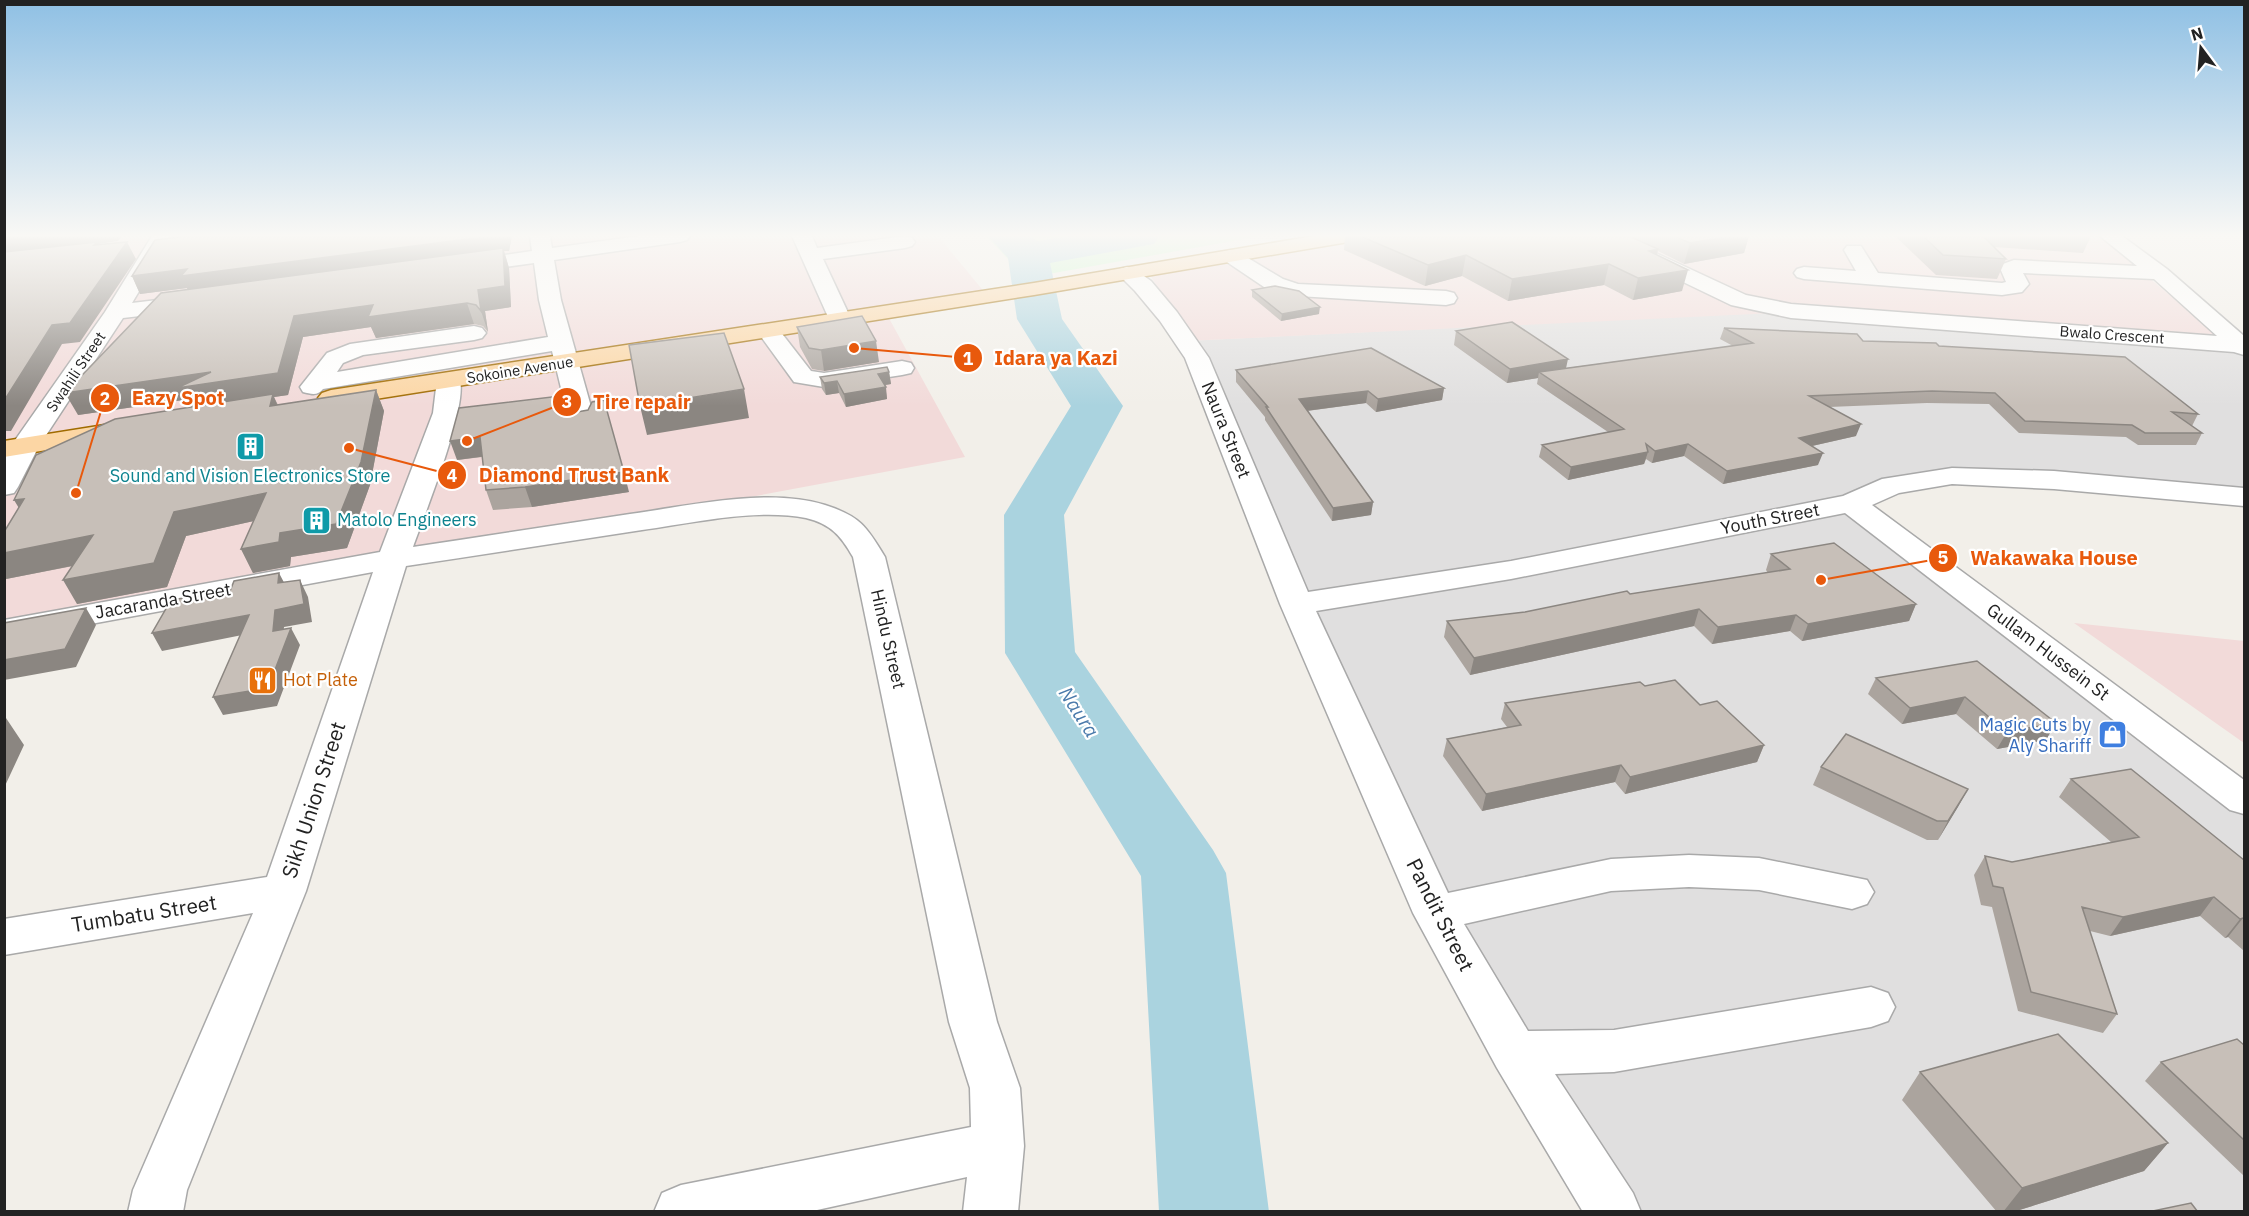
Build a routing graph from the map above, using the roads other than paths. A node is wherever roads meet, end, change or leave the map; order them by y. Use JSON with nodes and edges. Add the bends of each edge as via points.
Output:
{"nodes":[{"id":1,"x":128,"y":293,"type":"edge"},
{"id":2,"x":549,"y":293,"type":"edge"},
{"id":3,"x":828,"y":293,"type":"edge"},
{"id":4,"x":1010,"y":293,"type":"edge"},
{"id":5,"x":1149,"y":293,"type":"edge"},
{"id":6,"x":1349,"y":293,"type":"edge"},
{"id":7,"x":1724,"y":293,"type":"edge"},
{"id":8,"x":2182,"y":293,"type":"edge"},
{"id":9,"x":1446,"y":298,"type":"dead end"},
{"id":10,"x":211,"y":300,"type":"edge"},
{"id":11,"x":116,"y":312,"type":"junction"},
{"id":12,"x":840,"y":319,"type":"junction"},
{"id":13,"x":768,"y":331,"type":"junction"},
{"id":14,"x":474,"y":333,"type":"edge"},
{"id":15,"x":2242,"y":347,"type":"edge"},
{"id":16,"x":564,"y":352,"type":"junction"},
{"id":17,"x":902,"y":368,"type":"dead end"},
{"id":18,"x":449,"y":380,"type":"junction"},
{"id":19,"x":304,"y":396,"type":"junction"},
{"id":20,"x":582,"y":421,"type":"edge"},
{"id":21,"x":142,"y":428,"type":"edge"},
{"id":22,"x":15,"y":447,"type":"edge"},
{"id":23,"x":4,"y":487,"type":"edge"},
{"id":24,"x":2244,"y":496,"type":"edge"},
{"id":25,"x":1851,"y":503,"type":"junction"},
{"id":26,"x":393,"y":559,"type":"junction"},
{"id":27,"x":1296,"y":604,"type":"junction"},
{"id":28,"x":4,"y":630,"type":"edge"},
{"id":29,"x":2244,"y":800,"type":"edge"},
{"id":30,"x":284,"y":891,"type":"junction"},
{"id":31,"x":1852,"y":892,"type":"dead end"},
{"id":32,"x":1435,"y":913,"type":"junction"},
{"id":33,"x":4,"y":937,"type":"edge"},
{"id":34,"x":1870,"y":1007,"type":"dead end"},
{"id":35,"x":1514,"y":1053,"type":"junction"},
{"id":36,"x":998,"y":1146,"type":"junction"},
{"id":37,"x":155,"y":1212,"type":"edge"},
{"id":38,"x":681,"y":1212,"type":"edge"},
{"id":39,"x":990,"y":1212,"type":"edge"},
{"id":40,"x":1614,"y":1212,"type":"edge"}],
"edges":[{"from":1,"to":11,"type":"street","name":"Swahili Street"},
{"from":2,"to":16,"type":"street"},
{"from":3,"to":12,"type":"street"},
{"from":4,"to":12,"type":"main road","name":"Sokoine Avenue"},
{"from":5,"to":27,"type":"street","name":"Naura Street","via":[[1197,358]]},
{"from":6,"to":9,"type":"street"},
{"from":7,"to":15,"type":"street","name":"Bwalo Crescent","via":[[1791,311]]},
{"from":8,"to":15,"type":"street"},
{"from":10,"to":11,"type":"street"},
{"from":11,"to":22,"type":"street","name":"Swahili Street"},
{"from":12,"to":13,"type":"main road","name":"Sokoine Avenue"},
{"from":13,"to":16,"type":"main road","name":"Sokoine Avenue"},
{"from":13,"to":17,"type":"street","via":[[803,377],[824,380]]},
{"from":14,"to":19,"type":"street","via":[[358,349],[335,358]]},
{"from":16,"to":18,"type":"main road","name":"Sokoine Avenue"},
{"from":16,"to":19,"type":"street"},
{"from":16,"to":20,"type":"street"},
{"from":18,"to":19,"type":"main road","name":"Sokoine Avenue"},
{"from":18,"to":26,"type":"street","name":"Sikh Union Street","via":[[446,413]]},
{"from":21,"to":22,"type":"main road"},
{"from":22,"to":23,"type":"street"},
{"from":24,"to":25,"type":"street","name":"Youth Street","via":[[1952,476],[1892,485]]},
{"from":25,"to":27,"type":"street","name":"Youth Street","via":[[1511,570]]},
{"from":25,"to":29,"type":"street","name":"Gullam Hussein St"},
{"from":26,"to":28,"type":"street","name":"Jacaranda Street"},
{"from":26,"to":30,"type":"street","name":"Sikh Union Street"},
{"from":26,"to":36,"type":"street","name":"Hindu Street","via":[[776,505],[815,511],[854,531],[869,557],[973,1022],[995,1088]]},
{"from":27,"to":32,"type":"street","name":"Pandit Street"},
{"from":30,"to":33,"type":"street","name":"Tumbatu Street"},
{"from":30,"to":37,"type":"street","name":"Sikh Union Street","via":[[160,1190]]},
{"from":31,"to":32,"type":"street","via":[[1759,873],[1689,871],[1611,875]]},
{"from":32,"to":35,"type":"street","name":"Pandit Street"},
{"from":34,"to":35,"type":"street","via":[[1614,1052]]},
{"from":35,"to":40,"type":"street","name":"Pandit Street"},
{"from":36,"to":38,"type":"street"},
{"from":36,"to":39,"type":"street","name":"Hindu Street"}]}
